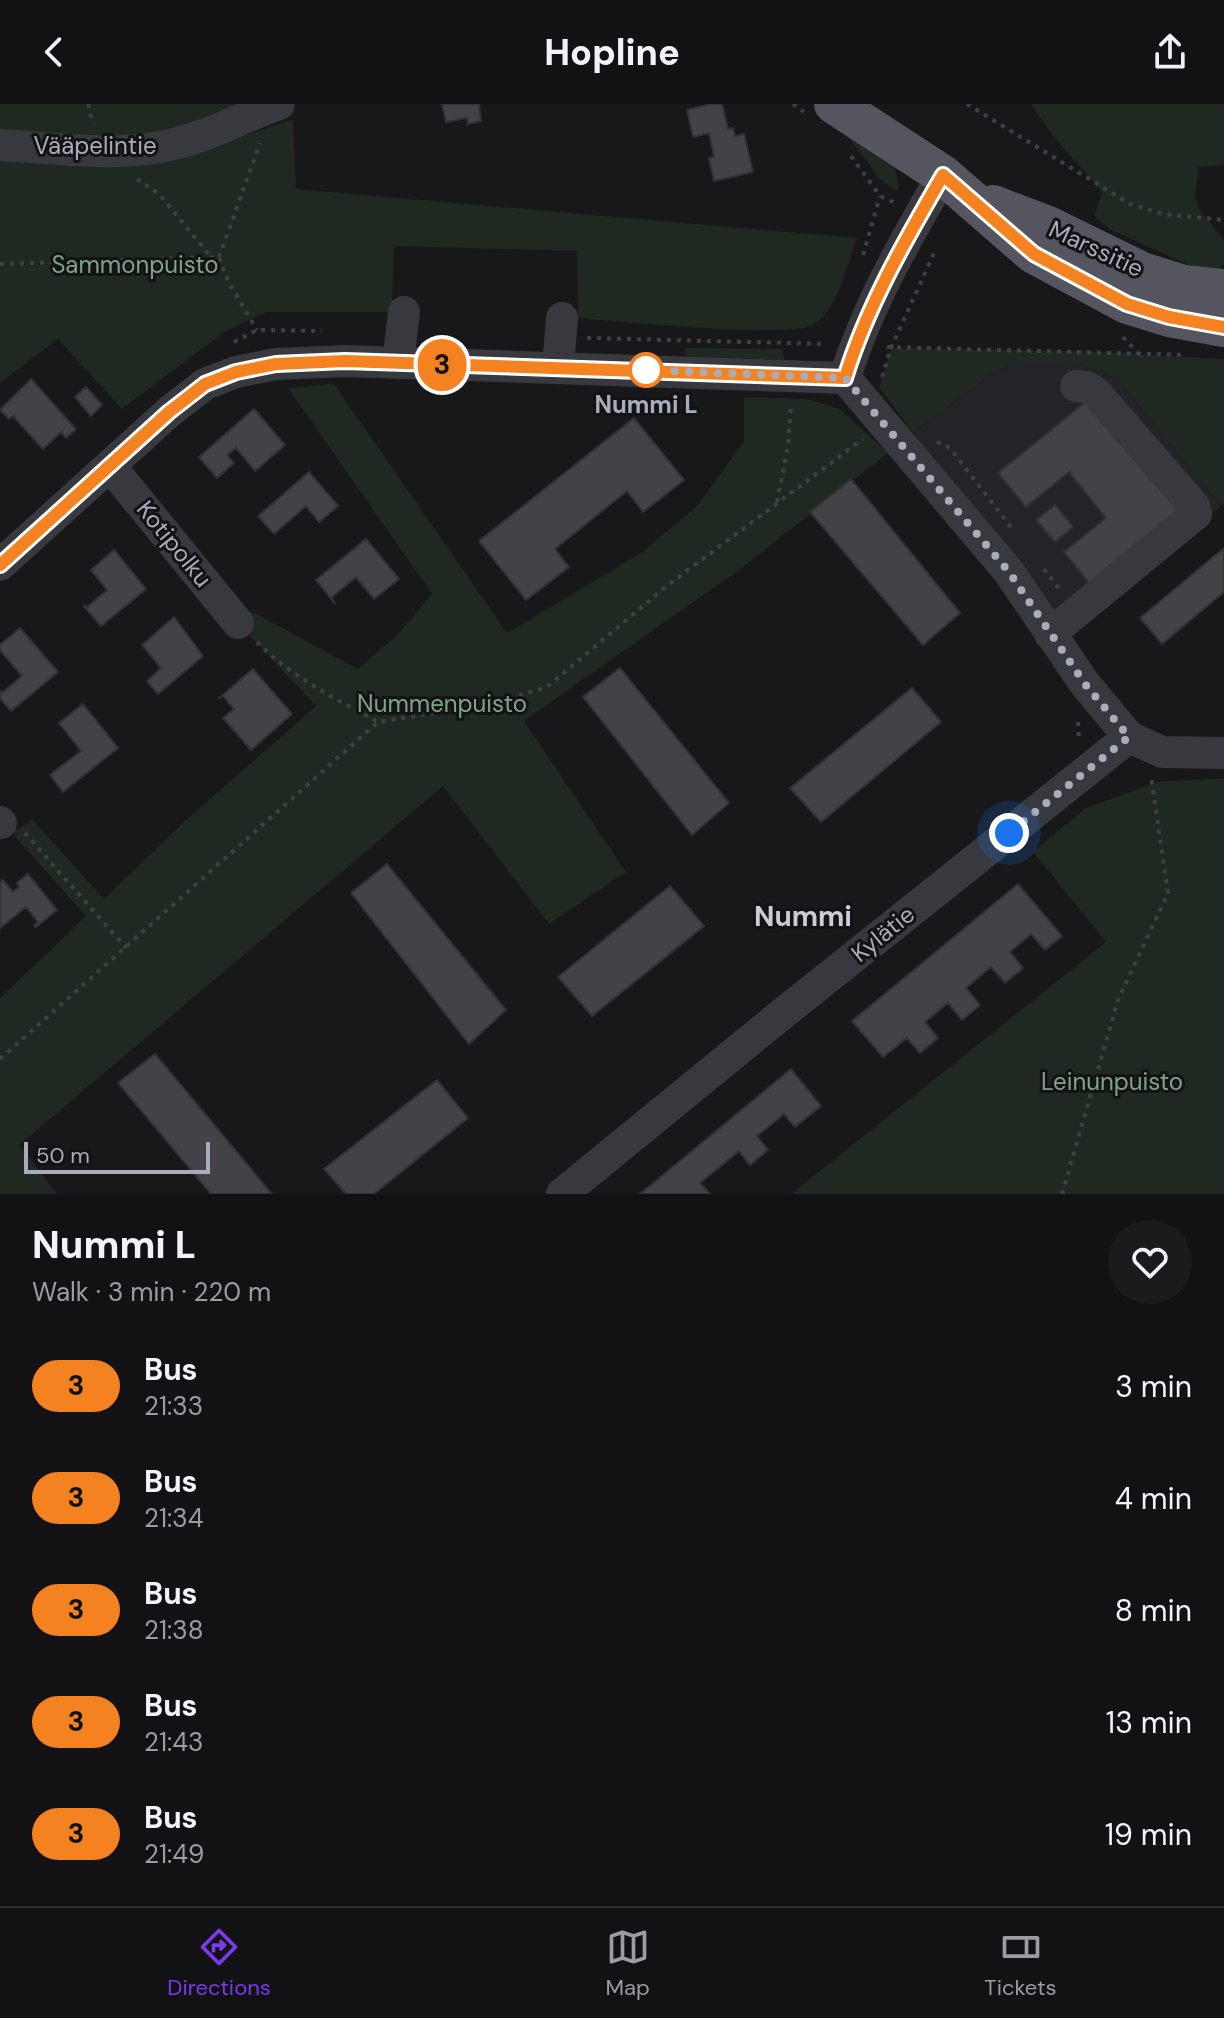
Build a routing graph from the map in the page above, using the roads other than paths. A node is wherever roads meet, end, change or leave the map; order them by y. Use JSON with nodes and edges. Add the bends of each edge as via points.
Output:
{"nodes":[{"id":1,"x":275,"y":105,"type":"edge"},
{"id":2,"x":825,"y":112,"type":"edge"},
{"id":3,"x":0,"y":145,"type":"edge"},
{"id":4,"x":957,"y":186,"type":"junction"},
{"id":5,"x":1224,"y":289,"type":"edge"},
{"id":6,"x":404,"y":312,"type":"dead end"},
{"id":7,"x":562,"y":318,"type":"dead end"},
{"id":8,"x":1211,"y":341,"type":"edge"},
{"id":9,"x":398,"y":363,"type":"junction"},
{"id":10,"x":558,"y":367,"type":"junction"},
{"id":11,"x":845,"y":378,"type":"junction"},
{"id":12,"x":1076,"y":386,"type":"dead end"},
{"id":13,"x":110,"y":466,"type":"junction"},
{"id":14,"x":0,"y":565,"type":"edge"},
{"id":15,"x":238,"y":623,"type":"road end"},
{"id":16,"x":1050,"y":634,"type":"junction"},
{"id":17,"x":1129,"y":737,"type":"junction"},
{"id":18,"x":1224,"y":753,"type":"edge"},
{"id":19,"x":562,"y":1194,"type":"edge"}],
"edges":[{"from":1,"to":3,"type":"street","name":"Vääpelintie","via":[[224,130],[172,145],[103,150]]},
{"from":2,"to":4,"type":"main road","name":"Marssitie"},
{"from":4,"to":5,"type":"main road","name":"Marssitie","via":[[1142,272],[1184,285]]},
{"from":4,"to":8,"type":"main road","name":"Marssitie","via":[[1034,254]]},
{"from":4,"to":11,"type":"street","via":[[920,214],[855,346]]},
{"from":6,"to":9,"type":"street"},
{"from":7,"to":10,"type":"street"},
{"from":9,"to":10,"type":"street"},
{"from":9,"to":13,"type":"street","via":[[312,361],[236,372],[205,384]]},
{"from":10,"to":11,"type":"street"},
{"from":11,"to":16,"type":"street","via":[[1009,572]]},
{"from":12,"to":16,"type":"street","via":[[1096,393],[1196,514]]},
{"from":13,"to":14,"type":"street"},
{"from":13,"to":15,"type":"street","name":"Kotipolku"},
{"from":16,"to":17,"type":"street"},
{"from":17,"to":18,"type":"street","via":[[1162,752]]},
{"from":17,"to":19,"type":"street","name":"Kylätie"}]}
